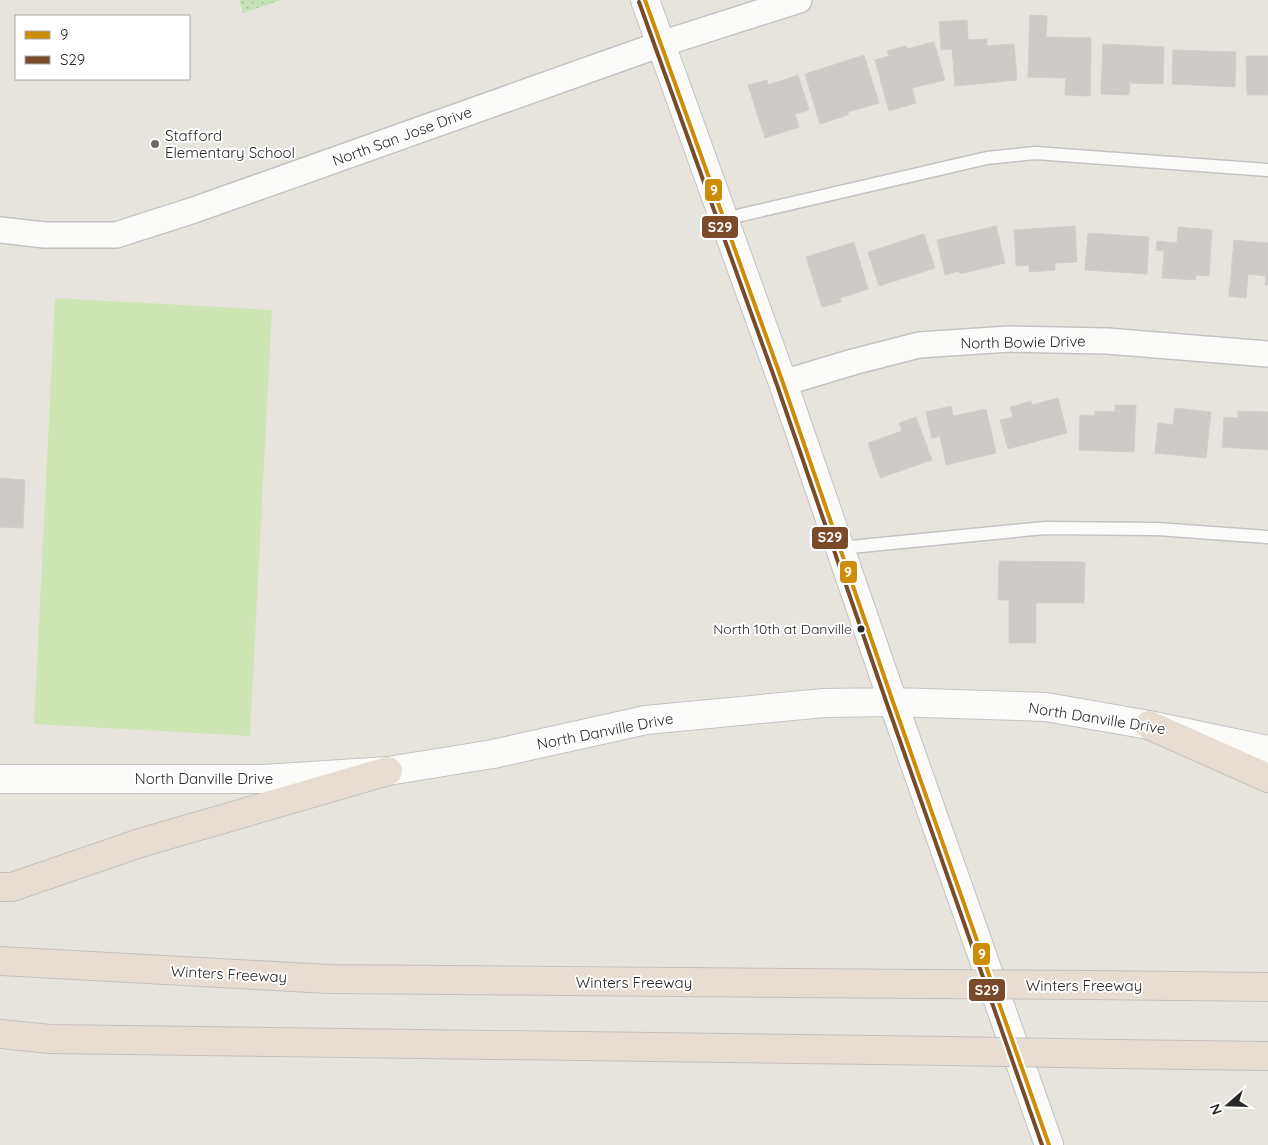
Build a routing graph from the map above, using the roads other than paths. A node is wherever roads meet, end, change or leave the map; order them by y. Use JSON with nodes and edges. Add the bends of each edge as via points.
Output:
{"nodes":[{"id":1,"x":645,"y":0,"type":"edge"},
{"id":2,"x":799,"y":0,"type":"edge"},
{"id":3,"x":661,"y":44,"type":"junction"},
{"id":4,"x":1268,"y":170,"type":"edge"},
{"id":5,"x":724,"y":219,"type":"junction"},
{"id":6,"x":0,"y":230,"type":"edge"},
{"id":7,"x":1268,"y":354,"type":"edge"},
{"id":8,"x":783,"y":383,"type":"junction"},
{"id":9,"x":1268,"y":537,"type":"edge"},
{"id":10,"x":840,"y":548,"type":"junction"},
{"id":11,"x":892,"y":702,"type":"junction"},
{"id":12,"x":1149,"y":725,"type":"junction"},
{"id":13,"x":1268,"y":750,"type":"edge"},
{"id":14,"x":388,"y":771,"type":"junction"},
{"id":15,"x":1268,"y":778,"type":"edge"},
{"id":16,"x":0,"y":779,"type":"edge"},
{"id":17,"x":0,"y":887,"type":"edge"},
{"id":18,"x":0,"y":961,"type":"edge"},
{"id":19,"x":1268,"y":987,"type":"edge"},
{"id":20,"x":0,"y":1034,"type":"edge"},
{"id":21,"x":1268,"y":1056,"type":"edge"},
{"id":22,"x":1049,"y":1145,"type":"edge"}],
"edges":[{"from":1,"to":3,"type":"main road"},
{"from":2,"to":3,"type":"street","name":"North San Jose Drive"},
{"from":3,"to":5,"type":"main road"},
{"from":3,"to":6,"type":"street","name":"North San Jose Drive","via":[[194,210],[116,234],[45,235]]},
{"from":4,"to":5,"type":"lane","via":[[1035,153],[987,158]]},
{"from":5,"to":8,"type":"main road"},
{"from":7,"to":8,"type":"street","name":"North Bowie Drive","via":[[1107,341],[1009,339],[919,345]]},
{"from":8,"to":10,"type":"main road"},
{"from":9,"to":10,"type":"lane","via":[[1157,529],[1045,528]]},
{"from":10,"to":11,"type":"main road"},
{"from":11,"to":12,"type":"main road","name":"North Danville Drive","via":[[1046,707]]},
{"from":11,"to":14,"type":"main road","name":"North Danville Drive","via":[[824,703],[646,720],[493,754]]},
{"from":11,"to":22,"type":"main road"},
{"from":12,"to":13,"type":"main road","name":"North Danville Drive"},
{"from":12,"to":15,"type":"highway"},
{"from":14,"to":16,"type":"main road","name":"North Danville Drive","via":[[264,779]]},
{"from":14,"to":17,"type":"highway","via":[[140,843],[12,887]]},
{"from":18,"to":19,"type":"highway","name":"Winters Freeway","bridge":true,"via":[[329,979]]},
{"from":20,"to":21,"type":"highway","bridge":true,"via":[[50,1039]]}]}
